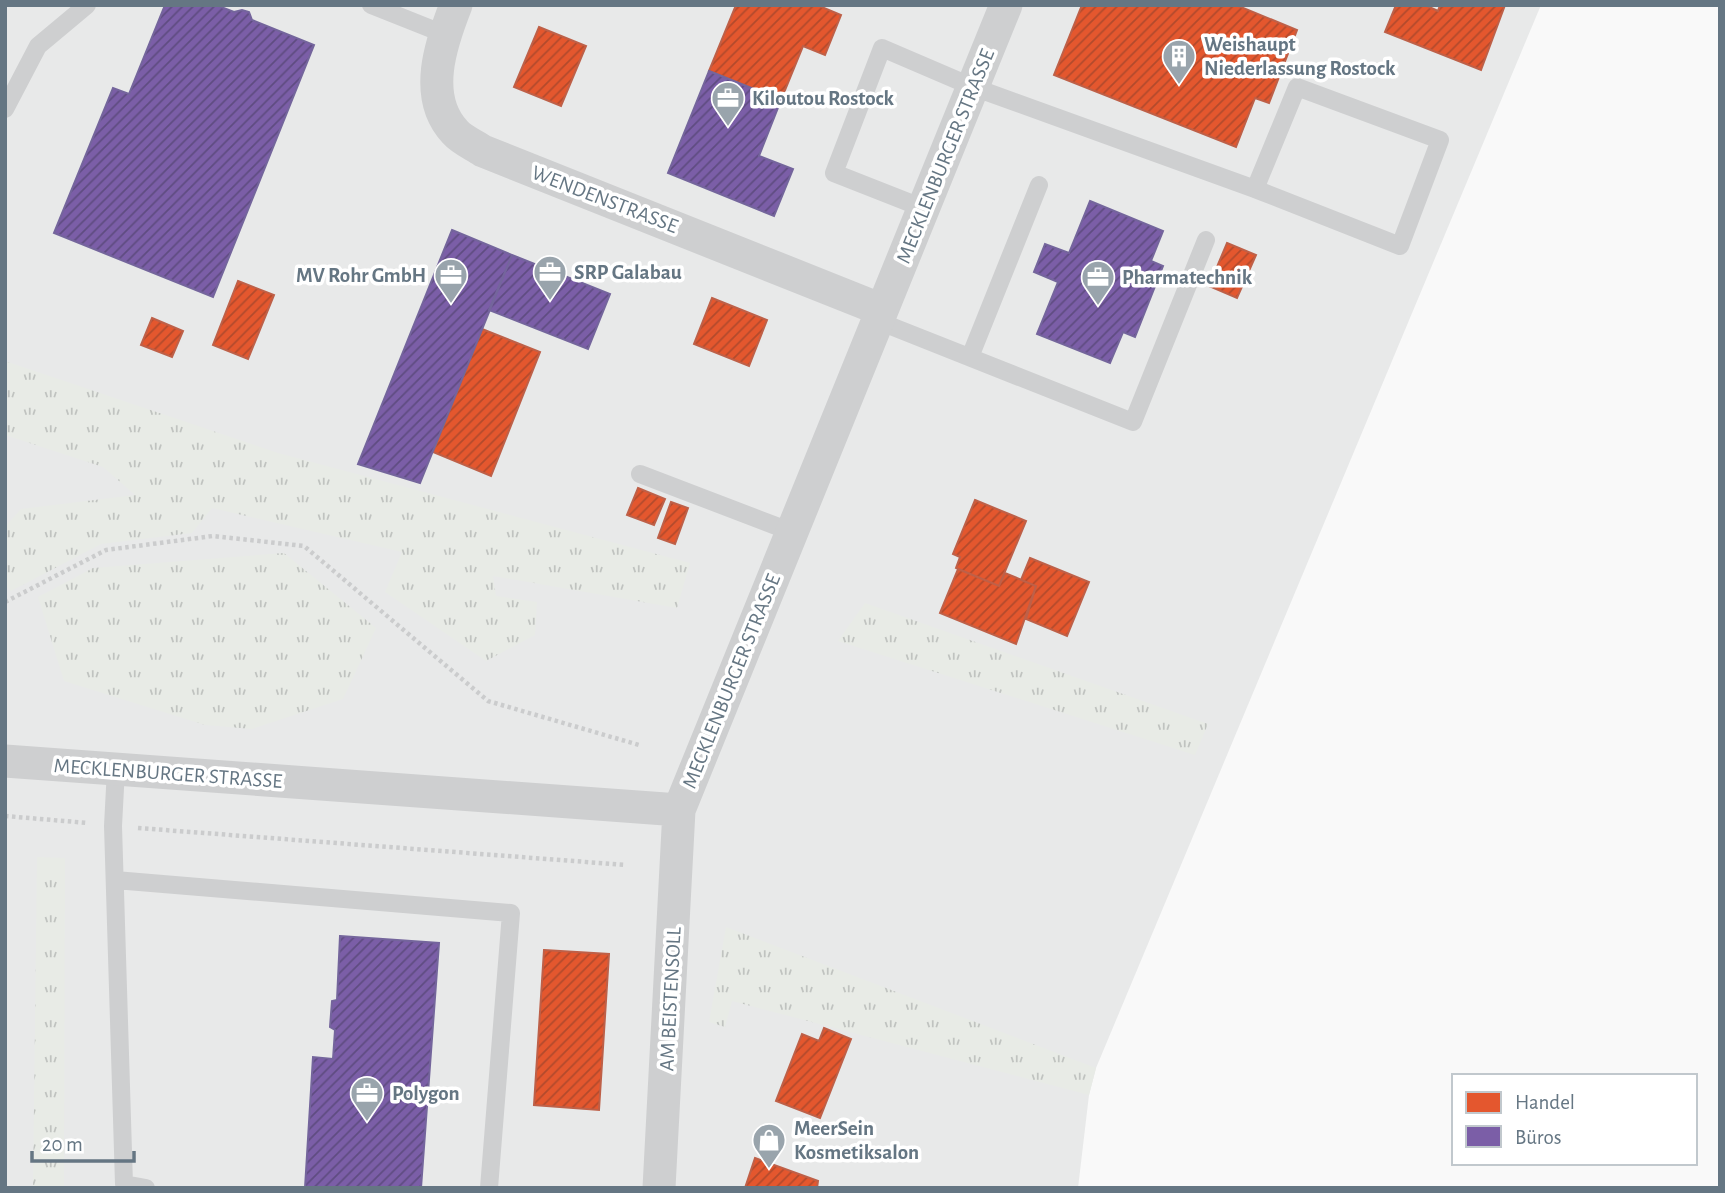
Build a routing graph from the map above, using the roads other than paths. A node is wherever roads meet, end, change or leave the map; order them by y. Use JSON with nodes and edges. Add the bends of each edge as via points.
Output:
{"nodes":[{"id":1,"x":87,"y":5,"type":"edge"},
{"id":2,"x":371,"y":5,"type":"edge"},
{"id":3,"x":1006,"y":5,"type":"edge"},
{"id":4,"x":450,"y":20,"type":"edge"},
{"id":5,"x":973,"y":88,"type":"junction"},
{"id":6,"x":5,"y":109,"type":"edge"},
{"id":7,"x":1039,"y":186,"type":"dead end"},
{"id":8,"x":1255,"y":189,"type":"junction"},
{"id":9,"x":923,"y":208,"type":"junction"},
{"id":10,"x":1206,"y":240,"type":"dead end"},
{"id":11,"x":880,"y":316,"type":"junction"},
{"id":12,"x":970,"y":357,"type":"junction"},
{"id":13,"x":640,"y":474,"type":"dead end"},
{"id":14,"x":792,"y":531,"type":"junction"},
{"id":15,"x":5,"y":761,"type":"edge"},
{"id":16,"x":116,"y":769,"type":"junction"},
{"id":17,"x":679,"y":810,"type":"junction"},
{"id":18,"x":115,"y":880,"type":"junction"},
{"id":19,"x":146,"y":1188,"type":"edge"},
{"id":20,"x":489,"y":1188,"type":"edge"},
{"id":21,"x":659,"y":1188,"type":"edge"}],
"edges":[{"from":1,"to":6,"type":"lane","via":[[38,46]]},
{"from":2,"to":4,"type":"lane"},
{"from":3,"to":5,"type":"street","name":"MECKLENBURGER STRASSE"},
{"from":4,"to":11,"type":"street","name":"WENDENSTRASSE","via":[[436,75],[440,106],[454,132],[483,151]]},
{"from":5,"to":8,"type":"lane"},
{"from":5,"to":9,"type":"street","name":"MECKLENBURGER STRASSE"},
{"from":5,"to":9,"type":"lane","via":[[882,48],[834,173]]},
{"from":7,"to":12,"type":"lane"},
{"from":8,"to":8,"type":"lane","via":[[1400,246],[1440,141],[1297,87]]},
{"from":9,"to":11,"type":"street","name":"MECKLENBURGER STRASSE"},
{"from":10,"to":12,"type":"lane","via":[[1133,422]]},
{"from":11,"to":12,"type":"lane"},
{"from":11,"to":14,"type":"street","name":"MECKLENBURGER STRASSE"},
{"from":13,"to":14,"type":"lane"},
{"from":14,"to":17,"type":"street","name":"MECKLENBURGER STRASSE"},
{"from":15,"to":16,"type":"street","name":"MECKLENBURGER STRASSE"},
{"from":16,"to":17,"type":"street","name":"MECKLENBURGER STRASSE"},
{"from":16,"to":18,"type":"lane"},
{"from":17,"to":21,"type":"street","name":"AM BEISTENSOLL"},
{"from":18,"to":19,"type":"lane","via":[[124,1184]]},
{"from":18,"to":20,"type":"lane","via":[[511,913]]}]}
